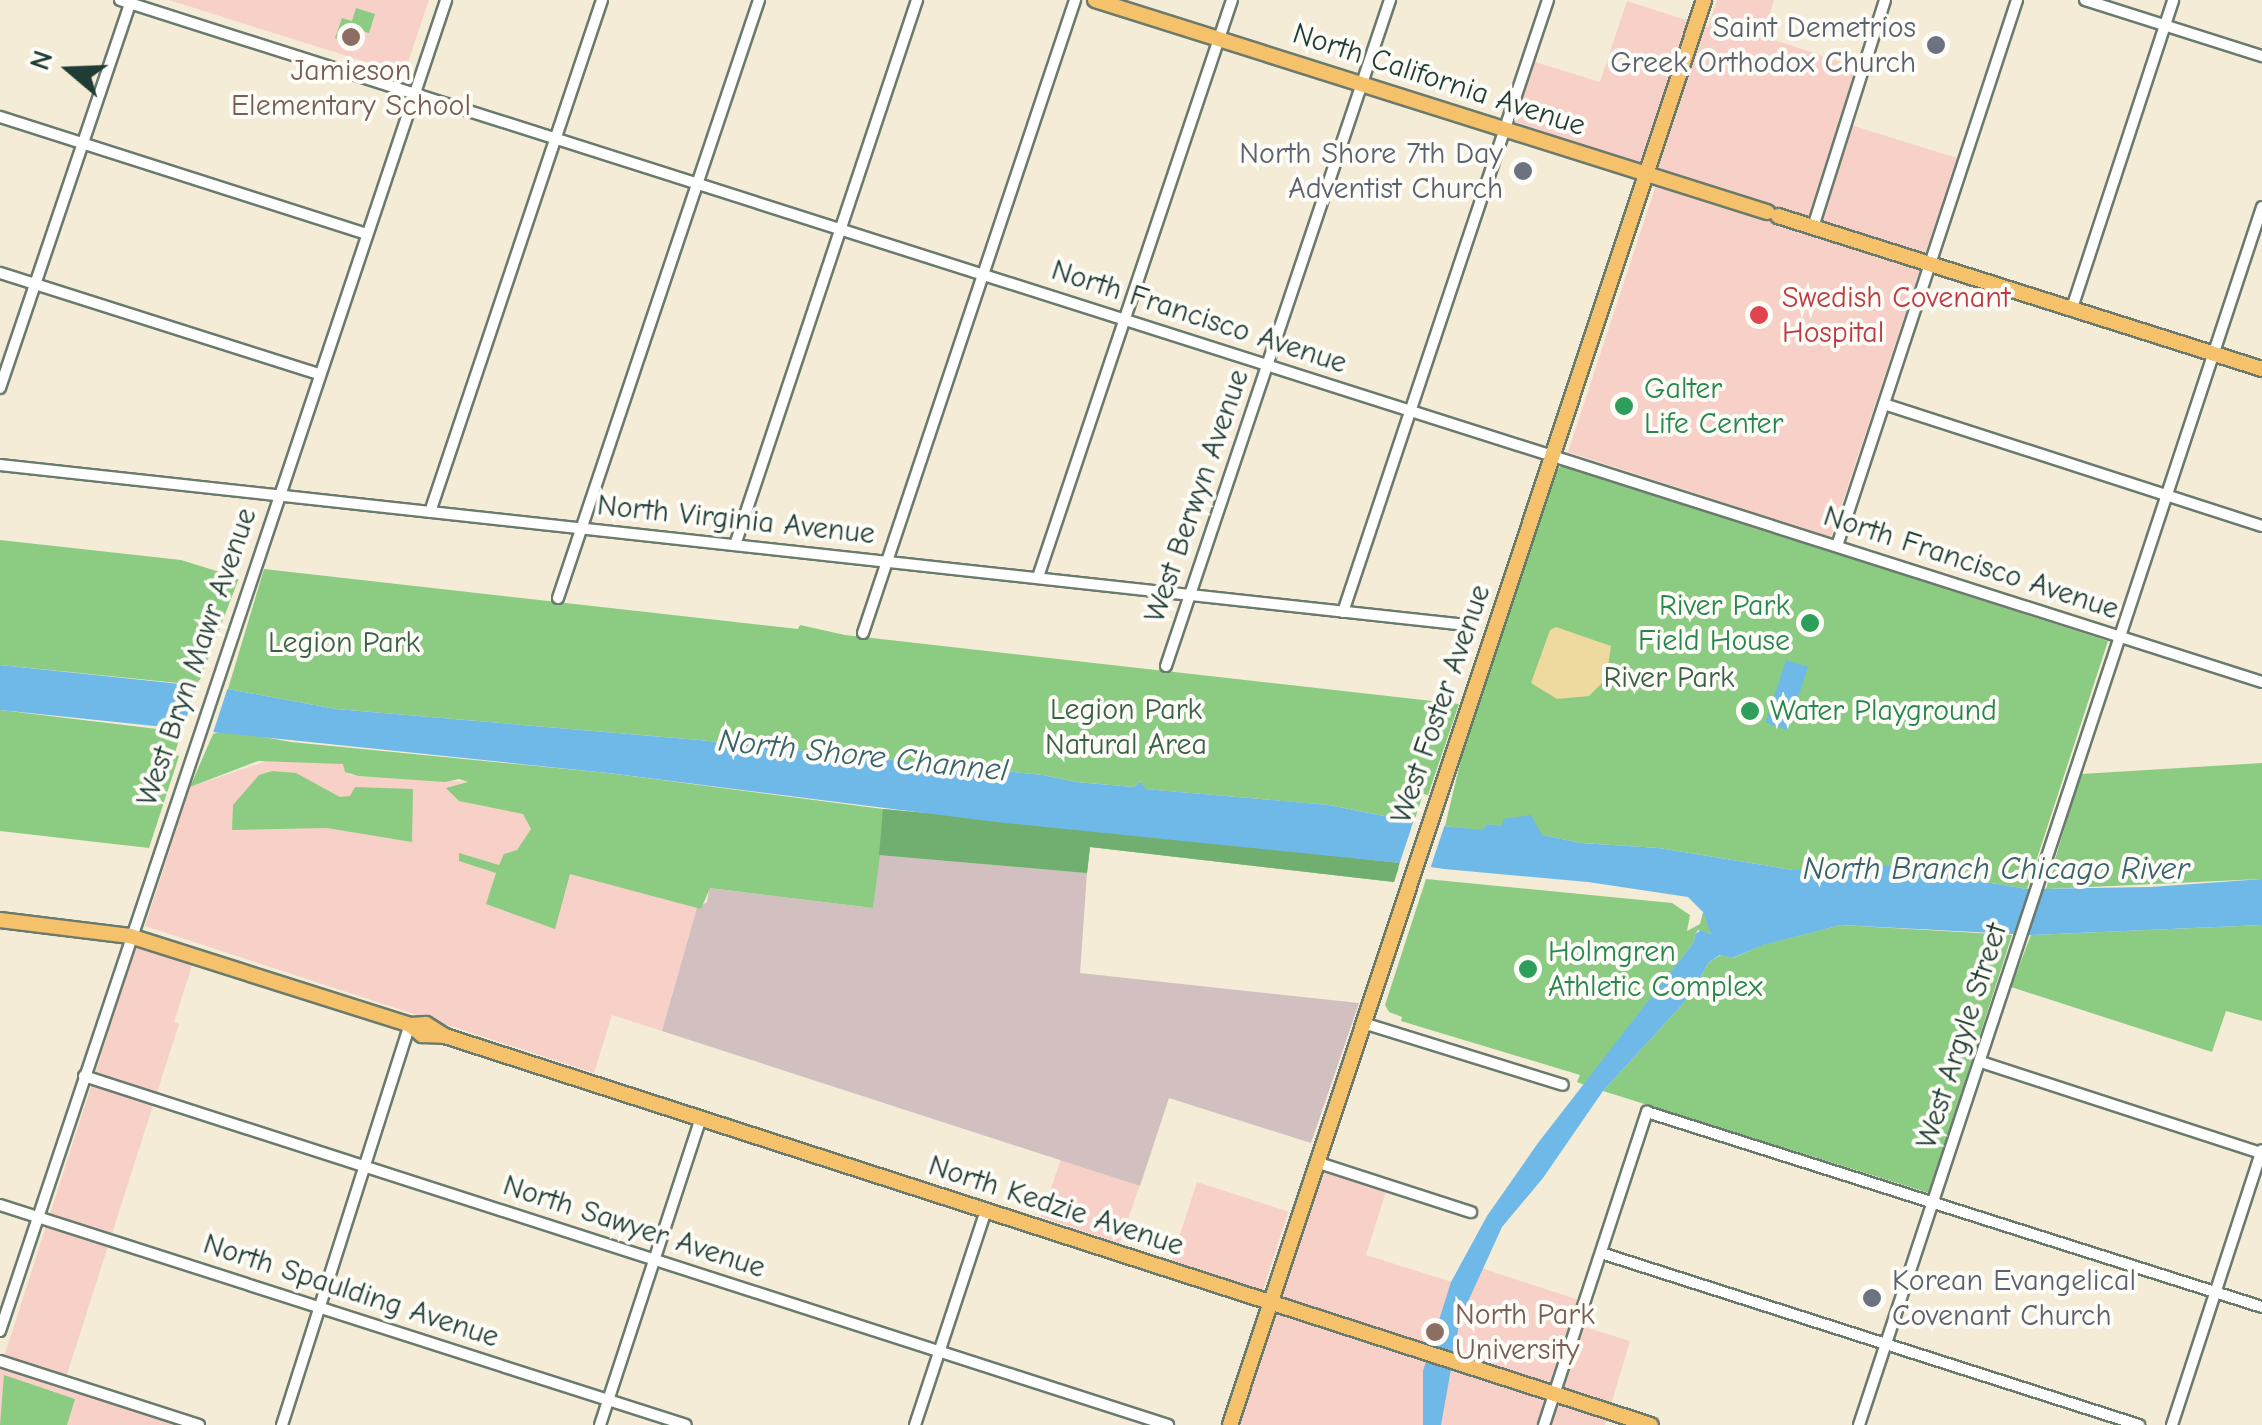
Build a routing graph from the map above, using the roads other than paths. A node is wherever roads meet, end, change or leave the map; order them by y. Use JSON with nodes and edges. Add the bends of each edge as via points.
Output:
{"nodes":[{"id":1,"x":446,"y":0,"type":"edge"},
{"id":2,"x":602,"y":0,"type":"edge"},
{"id":3,"x":759,"y":0,"type":"edge"},
{"id":4,"x":917,"y":0,"type":"edge"},
{"id":5,"x":1075,"y":0,"type":"edge"},
{"id":6,"x":1095,"y":0,"type":"edge"},
{"id":7,"x":1232,"y":0,"type":"edge"},
{"id":8,"x":1390,"y":0,"type":"edge"},
{"id":9,"x":1548,"y":0,"type":"edge"},
{"id":10,"x":1704,"y":0,"type":"edge"},
{"id":11,"x":1885,"y":0,"type":"edge"},
{"id":12,"x":2016,"y":0,"type":"edge"},
{"id":13,"x":2084,"y":0,"type":"edge"},
{"id":14,"x":2174,"y":0,"type":"edge"},
{"id":15,"x":127,"y":1,"type":"edge"},
{"id":16,"x":2165,"y":26,"type":"junction"},
{"id":17,"x":1219,"y":39,"type":"junction"},
{"id":18,"x":2262,"y":56,"type":"edge"},
{"id":19,"x":1362,"y":84,"type":"junction"},
{"id":20,"x":414,"y":93,"type":"junction"},
{"id":21,"x":0,"y":118,"type":"edge"},
{"id":22,"x":1504,"y":130,"type":"junction"},
{"id":23,"x":556,"y":138,"type":"junction"},
{"id":24,"x":82,"y":144,"type":"junction"},
{"id":25,"x":1646,"y":174,"type":"junction"},
{"id":26,"x":697,"y":183,"type":"junction"},
{"id":27,"x":2262,"y":207,"type":"edge"},
{"id":28,"x":2260,"y":220,"type":"edge"},
{"id":29,"x":1813,"y":227,"type":"junction"},
{"id":30,"x":840,"y":229,"type":"junction"},
{"id":31,"x":366,"y":234,"type":"junction"},
{"id":32,"x":1929,"y":263,"type":"junction"},
{"id":33,"x":0,"y":272,"type":"edge"},
{"id":34,"x":983,"y":274,"type":"junction"},
{"id":35,"x":35,"y":284,"type":"junction"},
{"id":36,"x":2072,"y":308,"type":"junction"},
{"id":37,"x":1124,"y":319,"type":"junction"},
{"id":38,"x":2213,"y":354,"type":"junction"},
{"id":39,"x":1267,"y":365,"type":"junction"},
{"id":40,"x":2262,"y":369,"type":"edge"},
{"id":41,"x":319,"y":374,"type":"junction"},
{"id":42,"x":0,"y":388,"type":"edge"},
{"id":43,"x":1884,"y":404,"type":"junction"},
{"id":44,"x":1410,"y":410,"type":"junction"},
{"id":45,"x":1552,"y":456,"type":"junction"},
{"id":46,"x":0,"y":465,"type":"edge"},
{"id":47,"x":2166,"y":495,"type":"junction"},
{"id":48,"x":278,"y":496,"type":"junction"},
{"id":49,"x":430,"y":512,"type":"junction"},
{"id":50,"x":2262,"y":526,"type":"edge"},
{"id":51,"x":582,"y":528,"type":"junction"},
{"id":52,"x":735,"y":545,"type":"junction"},
{"id":53,"x":1837,"y":546,"type":"junction"},
{"id":54,"x":887,"y":562,"type":"junction"},
{"id":55,"x":1038,"y":578,"type":"junction"},
{"id":56,"x":1190,"y":596,"type":"junction"},
{"id":57,"x":558,"y":598,"type":"dead end"},
{"id":58,"x":1343,"y":612,"type":"junction"},
{"id":59,"x":1466,"y":626,"type":"dead end"},
{"id":60,"x":863,"y":633,"type":"dead end"},
{"id":61,"x":2119,"y":636,"type":"junction"},
{"id":62,"x":1166,"y":666,"type":"dead end"},
{"id":63,"x":2262,"y":682,"type":"edge"},
{"id":64,"x":0,"y":920,"type":"edge"},
{"id":65,"x":130,"y":936,"type":"junction"},
{"id":66,"x":1363,"y":1023,"type":"junction"},
{"id":67,"x":410,"y":1026,"type":"junction"},
{"id":68,"x":1980,"y":1062,"type":"junction"},
{"id":69,"x":84,"y":1076,"type":"junction"},
{"id":70,"x":1563,"y":1085,"type":"dead end"},
{"id":71,"x":700,"y":1120,"type":"junction"},
{"id":72,"x":2262,"y":1151,"type":"edge"},
{"id":73,"x":1316,"y":1162,"type":"junction"},
{"id":74,"x":365,"y":1167,"type":"junction"},
{"id":75,"x":1934,"y":1202,"type":"junction"},
{"id":76,"x":0,"y":1205,"type":"edge"},
{"id":77,"x":985,"y":1212,"type":"junction"},
{"id":78,"x":1470,"y":1212,"type":"dead end"},
{"id":79,"x":38,"y":1217,"type":"junction"},
{"id":80,"x":1601,"y":1253,"type":"junction"},
{"id":81,"x":654,"y":1260,"type":"junction"},
{"id":82,"x":2215,"y":1292,"type":"junction"},
{"id":83,"x":1269,"y":1304,"type":"junction"},
{"id":84,"x":2262,"y":1307,"type":"edge"},
{"id":85,"x":320,"y":1308,"type":"junction"},
{"id":86,"x":0,"y":1331,"type":"edge"},
{"id":87,"x":1886,"y":1344,"type":"junction"},
{"id":88,"x":940,"y":1352,"type":"junction"},
{"id":89,"x":0,"y":1361,"type":"edge"},
{"id":90,"x":1554,"y":1394,"type":"junction"},
{"id":91,"x":608,"y":1400,"type":"junction"},
{"id":92,"x":199,"y":1425,"type":"edge"},
{"id":93,"x":282,"y":1425,"type":"edge"},
{"id":94,"x":600,"y":1425,"type":"edge"},
{"id":95,"x":686,"y":1425,"type":"edge"},
{"id":96,"x":915,"y":1425,"type":"edge"},
{"id":97,"x":1168,"y":1425,"type":"edge"},
{"id":98,"x":1230,"y":1425,"type":"edge"},
{"id":99,"x":1544,"y":1425,"type":"edge"},
{"id":100,"x":1651,"y":1425,"type":"edge"},
{"id":101,"x":1858,"y":1425,"type":"edge"},
{"id":102,"x":2138,"y":1425,"type":"edge"},
{"id":103,"x":2172,"y":1425,"type":"edge"}],
"edges":[{"from":1,"to":20,"type":"street","name":"West Bryn Mawr Avenue"},
{"from":2,"to":23,"type":"street"},
{"from":3,"to":26,"type":"street"},
{"from":4,"to":30,"type":"street"},
{"from":5,"to":34,"type":"street"},
{"from":6,"to":17,"type":"main road","name":"North California Avenue"},
{"from":7,"to":17,"type":"street"},
{"from":8,"to":19,"type":"street","name":"West Berwyn Avenue"},
{"from":9,"to":22,"type":"street"},
{"from":10,"to":25,"type":"main road","name":"West Foster Avenue"},
{"from":11,"to":29,"type":"street"},
{"from":12,"to":32,"type":"street"},
{"from":13,"to":16,"type":"street"},
{"from":14,"to":16,"type":"street"},
{"from":15,"to":20,"type":"street","name":"North Francisco Avenue"},
{"from":15,"to":24,"type":"street"},
{"from":16,"to":18,"type":"street"},
{"from":16,"to":36,"type":"street"},
{"from":17,"to":19,"type":"main road","name":"North California Avenue"},
{"from":17,"to":37,"type":"street"},
{"from":19,"to":22,"type":"main road","name":"North California Avenue"},
{"from":19,"to":39,"type":"street","name":"West Berwyn Avenue"},
{"from":20,"to":23,"type":"street","name":"North Francisco Avenue"},
{"from":20,"to":31,"type":"street","name":"West Bryn Mawr Avenue"},
{"from":21,"to":24,"type":"street"},
{"from":22,"to":25,"type":"main road","name":"North California Avenue"},
{"from":22,"to":44,"type":"street"},
{"from":23,"to":26,"type":"street","name":"North Francisco Avenue"},
{"from":23,"to":49,"type":"street"},
{"from":24,"to":31,"type":"street"},
{"from":24,"to":35,"type":"street"},
{"from":25,"to":29,"type":"main road","name":"North California Avenue"},
{"from":25,"to":45,"type":"main road","name":"West Foster Avenue"},
{"from":26,"to":30,"type":"street","name":"North Francisco Avenue"},
{"from":26,"to":51,"type":"street"},
{"from":27,"to":28,"type":"street","name":"West Argyle Street"},
{"from":28,"to":38,"type":"street","name":"West Argyle Street"},
{"from":29,"to":32,"type":"main road","name":"North California Avenue"},
{"from":30,"to":34,"type":"street","name":"North Francisco Avenue"},
{"from":30,"to":52,"type":"street"},
{"from":31,"to":41,"type":"street","name":"West Bryn Mawr Avenue"},
{"from":32,"to":36,"type":"main road","name":"North California Avenue"},
{"from":32,"to":43,"type":"street"},
{"from":33,"to":35,"type":"street"},
{"from":34,"to":37,"type":"street","name":"North Francisco Avenue"},
{"from":34,"to":54,"type":"street"},
{"from":35,"to":41,"type":"street"},
{"from":35,"to":42,"type":"street"},
{"from":36,"to":38,"type":"main road","name":"North California Avenue"},
{"from":37,"to":39,"type":"street","name":"North Francisco Avenue"},
{"from":37,"to":55,"type":"street"},
{"from":38,"to":40,"type":"main road","name":"North California Avenue"},
{"from":38,"to":47,"type":"street","name":"West Argyle Street"},
{"from":39,"to":44,"type":"street","name":"North Francisco Avenue"},
{"from":39,"to":56,"type":"street","name":"West Berwyn Avenue"},
{"from":41,"to":48,"type":"street","name":"West Bryn Mawr Avenue"},
{"from":43,"to":47,"type":"street"},
{"from":43,"to":53,"type":"street"},
{"from":44,"to":45,"type":"street","name":"North Francisco Avenue"},
{"from":44,"to":58,"type":"street"},
{"from":45,"to":53,"type":"street","name":"North Francisco Avenue"},
{"from":45,"to":66,"type":"main road","name":"West Foster Avenue"},
{"from":46,"to":48,"type":"street","name":"North Virginia Avenue"},
{"from":47,"to":50,"type":"street"},
{"from":47,"to":61,"type":"street","name":"West Argyle Street"},
{"from":48,"to":49,"type":"street","name":"North Virginia Avenue"},
{"from":48,"to":65,"type":"street","name":"West Bryn Mawr Avenue"},
{"from":49,"to":51,"type":"street","name":"North Virginia Avenue"},
{"from":51,"to":52,"type":"street","name":"North Virginia Avenue"},
{"from":51,"to":57,"type":"street"},
{"from":52,"to":54,"type":"street","name":"North Virginia Avenue"},
{"from":53,"to":61,"type":"street","name":"North Francisco Avenue"},
{"from":54,"to":55,"type":"street","name":"North Virginia Avenue"},
{"from":54,"to":60,"type":"street"},
{"from":55,"to":56,"type":"street","name":"North Virginia Avenue"},
{"from":56,"to":58,"type":"street","name":"North Virginia Avenue"},
{"from":56,"to":62,"type":"street","name":"West Berwyn Avenue"},
{"from":58,"to":59,"type":"street","name":"North Virginia Avenue"},
{"from":61,"to":63,"type":"street","name":"North Francisco Avenue"},
{"from":61,"to":68,"type":"street","name":"West Argyle Street"},
{"from":64,"to":65,"type":"main road","name":"North Kedzie Avenue"},
{"from":65,"to":67,"type":"main road","name":"North Kedzie Avenue"},
{"from":65,"to":69,"type":"street","name":"West Bryn Mawr Avenue"},
{"from":66,"to":70,"type":"street"},
{"from":66,"to":73,"type":"main road","name":"West Foster Avenue"},
{"from":67,"to":71,"type":"main road","name":"North Kedzie Avenue","via":[[426,1024],[445,1036]]},
{"from":67,"to":74,"type":"street"},
{"from":68,"to":72,"type":"street"},
{"from":68,"to":75,"type":"street","name":"West Argyle Street"},
{"from":69,"to":74,"type":"street","name":"North Sawyer Avenue"},
{"from":69,"to":79,"type":"street","name":"West Bryn Mawr Avenue"},
{"from":71,"to":77,"type":"main road","name":"North Kedzie Avenue"},
{"from":71,"to":81,"type":"street"},
{"from":72,"to":82,"type":"street"},
{"from":73,"to":78,"type":"street"},
{"from":73,"to":83,"type":"main road","name":"West Foster Avenue"},
{"from":74,"to":81,"type":"street","name":"North Sawyer Avenue"},
{"from":74,"to":85,"type":"street"},
{"from":75,"to":80,"type":"street","via":[[1647,1112]]},
{"from":75,"to":82,"type":"street"},
{"from":75,"to":87,"type":"street","name":"West Argyle Street"},
{"from":76,"to":79,"type":"street","name":"North Spaulding Avenue"},
{"from":77,"to":83,"type":"main road","name":"North Kedzie Avenue"},
{"from":77,"to":88,"type":"street"},
{"from":79,"to":85,"type":"street","name":"North Spaulding Avenue"},
{"from":79,"to":86,"type":"street","name":"West Bryn Mawr Avenue"},
{"from":80,"to":87,"type":"street"},
{"from":80,"to":90,"type":"street"},
{"from":81,"to":88,"type":"street","name":"North Sawyer Avenue"},
{"from":81,"to":91,"type":"street"},
{"from":82,"to":84,"type":"street"},
{"from":82,"to":103,"type":"street"},
{"from":83,"to":90,"type":"main road","name":"North Kedzie Avenue"},
{"from":83,"to":98,"type":"main road","name":"West Foster Avenue"},
{"from":85,"to":91,"type":"street","name":"North Spaulding Avenue"},
{"from":85,"to":93,"type":"street"},
{"from":87,"to":101,"type":"street","name":"West Argyle Street"},
{"from":87,"to":102,"type":"street"},
{"from":88,"to":96,"type":"street"},
{"from":88,"to":97,"type":"street","name":"North Sawyer Avenue"},
{"from":89,"to":92,"type":"street"},
{"from":90,"to":99,"type":"street"},
{"from":90,"to":100,"type":"main road","name":"North Kedzie Avenue"},
{"from":91,"to":94,"type":"street"},
{"from":91,"to":95,"type":"street","name":"North Spaulding Avenue"}]}
